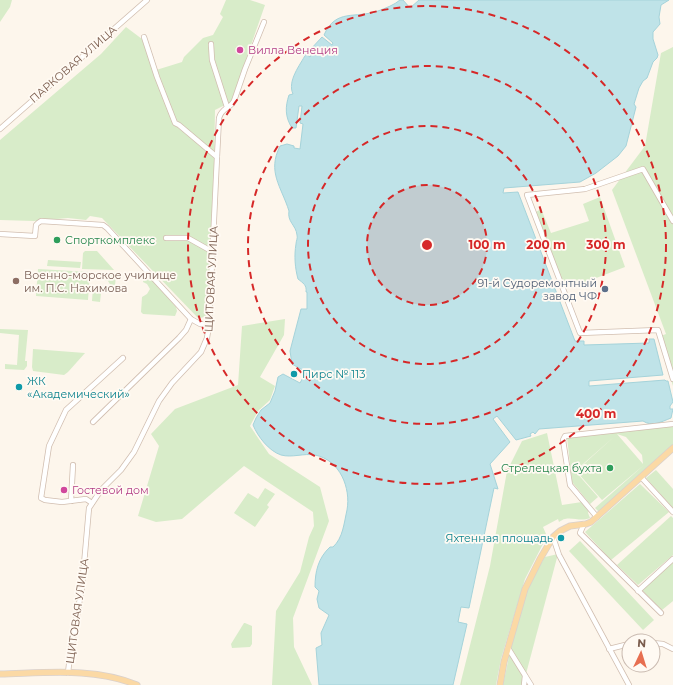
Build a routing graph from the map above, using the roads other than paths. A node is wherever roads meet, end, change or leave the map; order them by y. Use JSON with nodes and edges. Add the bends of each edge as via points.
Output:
{"nodes":[{"id":1,"x":147,"y":0,"type":"edge"},
{"id":2,"x":264,"y":22,"type":"dead end"},
{"id":3,"x":144,"y":37,"type":"dead end"},
{"id":4,"x":211,"y":44,"type":"dead end"},
{"id":5,"x":227,"y":107,"type":"junction"},
{"id":6,"x":0,"y":129,"type":"edge"},
{"id":7,"x":217,"y":157,"type":"junction"},
{"id":8,"x":673,"y":221,"type":"edge"},
{"id":9,"x":0,"y":234,"type":"edge"},
{"id":10,"x":166,"y":238,"type":"dead end"},
{"id":11,"x":212,"y":252,"type":"junction"},
{"id":12,"x":191,"y":319,"type":"junction"},
{"id":13,"x":209,"y":325,"type":"junction"},
{"id":14,"x":122,"y":358,"type":"dead end"},
{"id":15,"x":673,"y":379,"type":"edge"},
{"id":16,"x":93,"y":422,"type":"dead end"},
{"id":17,"x":673,"y":424,"type":"edge"},
{"id":18,"x":673,"y":448,"type":"edge"},
{"id":19,"x":73,"y":464,"type":"dead end"},
{"id":20,"x":641,"y":477,"type":"junction"},
{"id":21,"x":71,"y":501,"type":"junction"},
{"id":22,"x":92,"y":503,"type":"junction"},
{"id":23,"x":673,"y":512,"type":"edge"},
{"id":24,"x":597,"y":517,"type":"junction"},
{"id":25,"x":584,"y":524,"type":"junction"},
{"id":26,"x":555,"y":535,"type":"junction"},
{"id":27,"x":673,"y":559,"type":"edge"},
{"id":28,"x":638,"y":591,"type":"junction"},
{"id":29,"x":661,"y":613,"type":"dead end"},
{"id":30,"x":661,"y":644,"type":"edge"},
{"id":31,"x":621,"y":646,"type":"edge"},
{"id":32,"x":508,"y":648,"type":"junction"},
{"id":33,"x":609,"y":649,"type":"junction"},
{"id":34,"x":673,"y":649,"type":"edge"},
{"id":35,"x":68,"y":672,"type":"junction"},
{"id":36,"x":0,"y":674,"type":"edge"},
{"id":37,"x":525,"y":676,"type":"junction"},
{"id":38,"x":137,"y":685,"type":"edge"},
{"id":39,"x":500,"y":685,"type":"edge"},
{"id":40,"x":524,"y":685,"type":"edge"},
{"id":41,"x":530,"y":685,"type":"edge"},
{"id":42,"x":629,"y":685,"type":"edge"}],
"edges":[{"from":1,"to":6,"type":"street","name":"ПАРКОВАЯ УЛИЦА"},
{"from":2,"to":5,"type":"street","name":"ЩИТОВАЯ УЛИЦА","via":[[234,101]]},
{"from":3,"to":7,"type":"street","via":[[175,123]]},
{"from":4,"to":5,"type":"street","via":[[212,60]]},
{"from":5,"to":7,"type":"street","name":"ЩИТОВАЯ УЛИЦА","via":[[219,118]]},
{"from":7,"to":11,"type":"street","name":"ЩИТОВАЯ УЛИЦА"},
{"from":8,"to":15,"type":"street","via":[[643,170],[585,189],[527,195],[580,333],[658,330]]},
{"from":9,"to":12,"type":"street","via":[[35,236],[36,225],[41,222],[104,226]]},
{"from":10,"to":11,"type":"street","via":[[188,238]]},
{"from":11,"to":13,"type":"street","name":"ЩИТОВАЯ УЛИЦА"},
{"from":12,"to":13,"type":"street"},
{"from":12,"to":16,"type":"street","via":[[186,330]]},
{"from":13,"to":22,"type":"street","name":"ЩИТОВАЯ УЛИЦА","via":[[201,352],[159,401],[134,452]]},
{"from":14,"to":21,"type":"street","via":[[66,410],[49,446],[41,498]]},
{"from":17,"to":24,"type":"street","via":[[565,436],[570,485]]},
{"from":18,"to":20,"type":"main road"},
{"from":19,"to":21,"type":"street"},
{"from":20,"to":23,"type":"street"},
{"from":20,"to":24,"type":"main road"},
{"from":21,"to":22,"type":"street","via":[[86,499]]},
{"from":22,"to":35,"type":"street","name":"ЩИТОВАЯ УЛИЦА","via":[[89,508],[82,586]]},
{"from":24,"to":25,"type":"main road"},
{"from":25,"to":26,"type":"main road","via":[[570,526]]},
{"from":25,"to":28,"type":"street","via":[[580,532]]},
{"from":26,"to":32,"type":"main road","via":[[528,582]]},
{"from":26,"to":33,"type":"street","via":[[559,555]]},
{"from":27,"to":28,"type":"street"},
{"from":28,"to":29,"type":"street"},
{"from":30,"to":34,"type":"street"},
{"from":31,"to":33,"type":"street"},
{"from":32,"to":37,"type":"street"},
{"from":32,"to":39,"type":"main road"},
{"from":33,"to":42,"type":"street"},
{"from":35,"to":36,"type":"main road"},
{"from":35,"to":38,"type":"main road","via":[[98,675]]},
{"from":37,"to":40,"type":"street"},
{"from":37,"to":41,"type":"street"}]}
